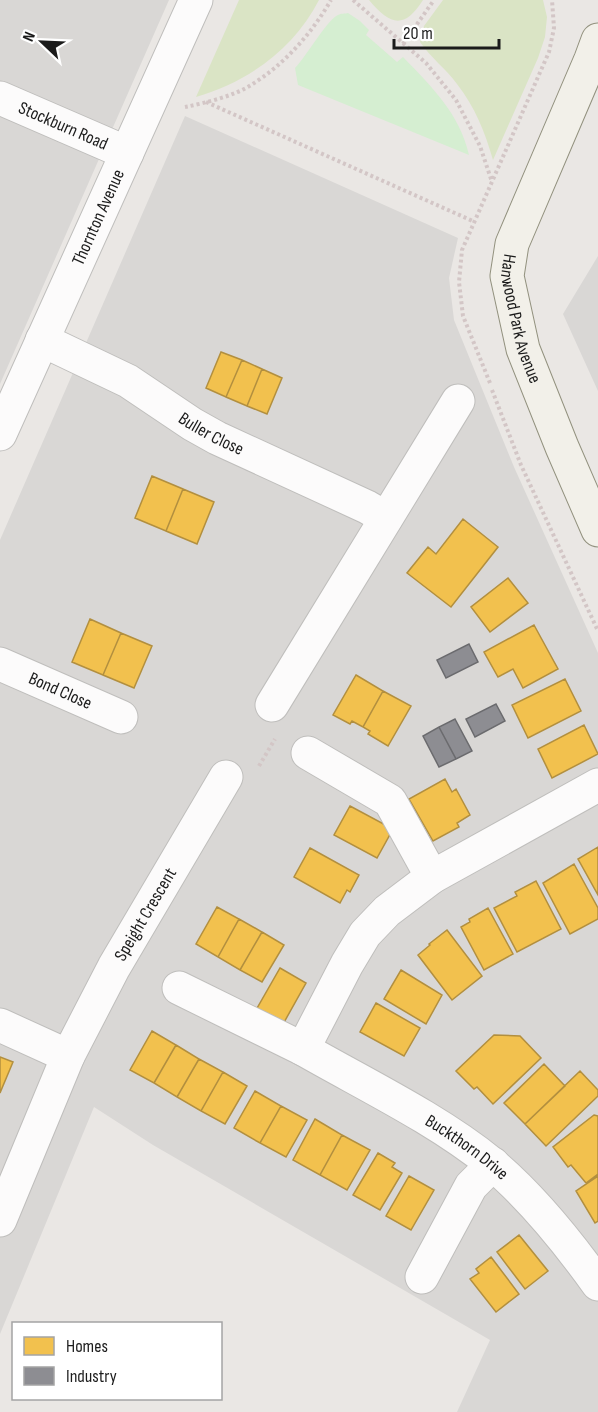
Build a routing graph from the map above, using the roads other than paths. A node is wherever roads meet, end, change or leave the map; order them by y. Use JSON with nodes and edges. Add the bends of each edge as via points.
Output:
{"nodes":[{"id":1,"x":196,"y":0,"type":"edge"},
{"id":2,"x":598,"y":40,"type":"edge"},
{"id":3,"x":0,"y":98,"type":"edge"},
{"id":4,"x":127,"y":153,"type":"junction"},
{"id":5,"x":42,"y":340,"type":"junction"},
{"id":6,"x":458,"y":401,"type":"dead end"},
{"id":7,"x":0,"y":434,"type":"edge"},
{"id":8,"x":589,"y":485,"type":"edge"},
{"id":9,"x":386,"y":518,"type":"junction"},
{"id":10,"x":598,"y":530,"type":"edge"},
{"id":11,"x":0,"y":664,"type":"edge"},
{"id":12,"x":272,"y":705,"type":"dead end"},
{"id":13,"x":121,"y":717,"type":"dead end"},
{"id":14,"x":308,"y":753,"type":"dead end"},
{"id":15,"x":226,"y":777,"type":"dead end"},
{"id":16,"x":598,"y":784,"type":"edge"},
{"id":17,"x":432,"y":877,"type":"junction"},
{"id":18,"x":179,"y":988,"type":"dead end"},
{"id":19,"x":0,"y":1025,"type":"edge"},
{"id":20,"x":303,"y":1049,"type":"junction"},
{"id":21,"x":68,"y":1056,"type":"junction"},
{"id":22,"x":492,"y":1164,"type":"junction"},
{"id":23,"x":0,"y":1220,"type":"edge"},
{"id":24,"x":422,"y":1277,"type":"dead end"},
{"id":25,"x":598,"y":1284,"type":"edge"}],
"edges":[{"from":1,"to":4,"type":"street","name":"Thornton Avenue"},
{"from":2,"to":8,"type":"street","name":"Hanwood Park Avenue","via":[[512,244],[507,276],[523,349]]},
{"from":3,"to":4,"type":"street","name":"Stockburn Road"},
{"from":4,"to":5,"type":"street","name":"Thornton Avenue"},
{"from":5,"to":7,"type":"street","name":"Thornton Avenue"},
{"from":5,"to":9,"type":"street","name":"Buller Close","via":[[128,381],[217,438]]},
{"from":6,"to":9,"type":"street"},
{"from":8,"to":10,"type":"street","name":"Hanwood Park Avenue"},
{"from":9,"to":12,"type":"street"},
{"from":11,"to":13,"type":"street","name":"Bond Close"},
{"from":14,"to":17,"type":"street","via":[[390,801]]},
{"from":15,"to":21,"type":"street","name":"Speight Crescent","via":[[114,967]]},
{"from":16,"to":17,"type":"street"},
{"from":17,"to":20,"type":"street","via":[[387,911],[365,934]]},
{"from":18,"to":20,"type":"street","name":"Buckthorn Drive"},
{"from":19,"to":21,"type":"street"},
{"from":20,"to":22,"type":"street","name":"Buckthorn Drive","via":[[444,1131]]},
{"from":21,"to":23,"type":"street","name":"Speight Crescent"},
{"from":22,"to":24,"type":"street","via":[[471,1186]]},
{"from":22,"to":25,"type":"street","name":"Buckthorn Drive","via":[[537,1209]]}]}
